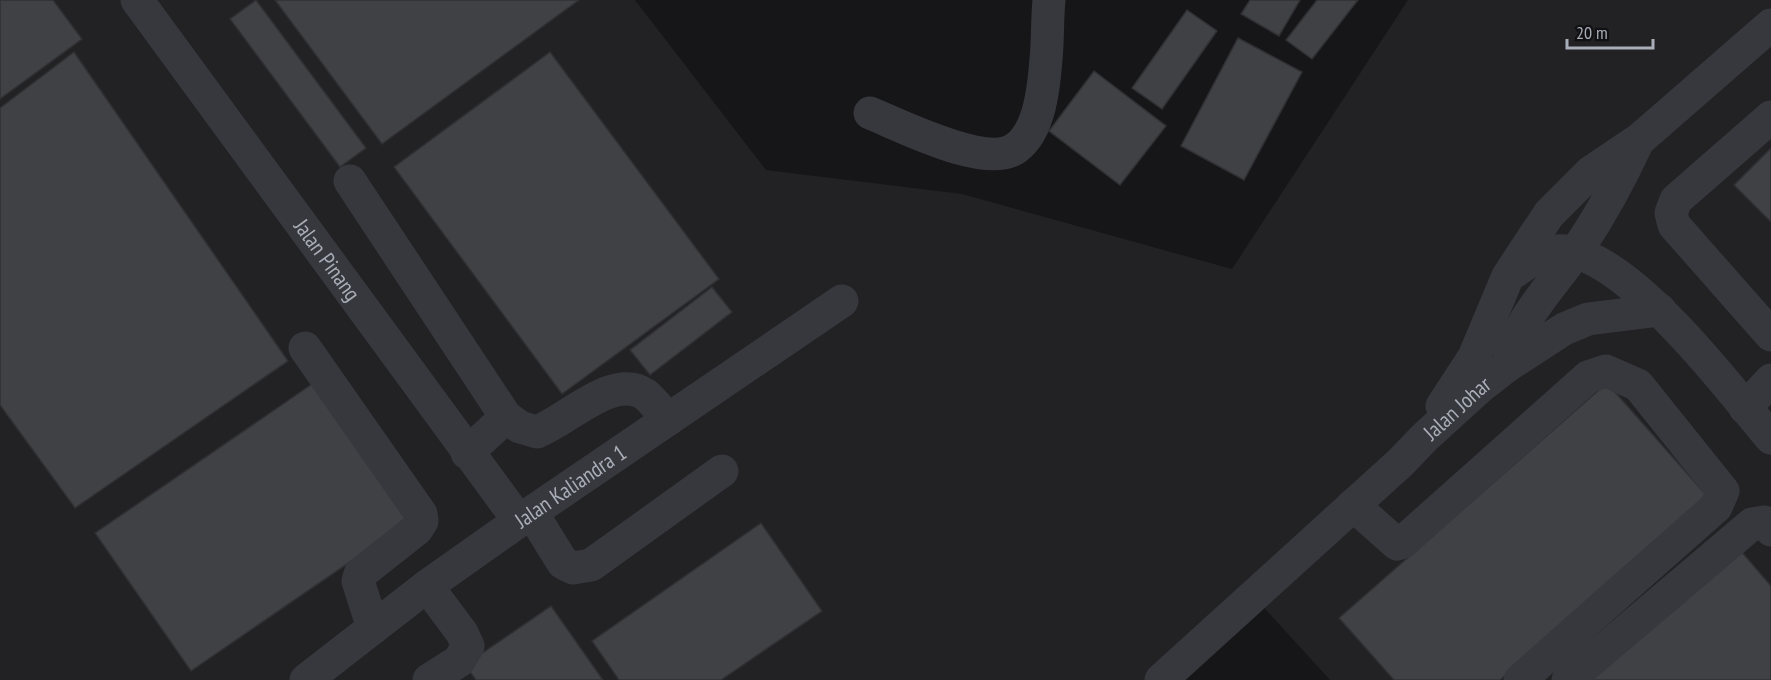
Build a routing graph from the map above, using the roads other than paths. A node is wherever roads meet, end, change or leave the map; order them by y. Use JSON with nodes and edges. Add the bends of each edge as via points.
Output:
{"nodes":[{"id":1,"x":137,"y":0,"type":"edge"},
{"id":2,"x":1049,"y":0,"type":"edge"},
{"id":3,"x":1771,"y":25,"type":"edge"},
{"id":4,"x":870,"y":113,"type":"dead end"},
{"id":5,"x":1771,"y":117,"type":"edge"},
{"id":6,"x":1640,"y":139,"type":"junction"},
{"id":7,"x":350,"y":181,"type":"dead end"},
{"id":8,"x":1575,"y":253,"type":"junction"},
{"id":9,"x":1508,"y":276,"type":"junction"},
{"id":10,"x":842,"y":301,"type":"dead end"},
{"id":11,"x":1660,"y":310,"type":"junction"},
{"id":12,"x":1771,"y":335,"type":"edge"},
{"id":13,"x":305,"y":348,"type":"dead end"},
{"id":14,"x":1507,"y":366,"type":"junction"},
{"id":15,"x":1771,"y":380,"type":"edge"},
{"id":16,"x":1745,"y":408,"type":"junction"},
{"id":17,"x":506,"y":417,"type":"junction"},
{"id":18,"x":669,"y":419,"type":"junction"},
{"id":19,"x":1425,"y":436,"type":"junction"},
{"id":20,"x":1771,"y":438,"type":"edge"},
{"id":21,"x":467,"y":453,"type":"junction"},
{"id":22,"x":722,"y":471,"type":"dead end"},
{"id":23,"x":1353,"y":505,"type":"junction"},
{"id":24,"x":525,"y":517,"type":"junction"},
{"id":25,"x":1771,"y":530,"type":"edge"},
{"id":26,"x":427,"y":586,"type":"junction"},
{"id":27,"x":373,"y":628,"type":"junction"},
{"id":28,"x":306,"y":680,"type":"edge"},
{"id":29,"x":429,"y":680,"type":"edge"},
{"id":30,"x":1161,"y":680,"type":"edge"},
{"id":31,"x":1520,"y":680,"type":"edge"},
{"id":32,"x":1568,"y":680,"type":"edge"}],
"edges":[{"from":1,"to":21,"type":"street","name":"Jalan Pinang"},
{"from":2,"to":4,"type":"street","via":[[1046,60],[1038,108],[1030,132],[1016,149],[990,154],[965,151]]},
{"from":3,"to":6,"type":"street"},
{"from":5,"to":12,"type":"street","via":[[1676,200],[1671,213],[1674,225]]},
{"from":6,"to":8,"type":"street"},
{"from":6,"to":9,"type":"street","via":[[1591,172],[1549,214]]},
{"from":7,"to":17,"type":"street"},
{"from":8,"to":9,"type":"street","via":[[1555,251],[1535,258]]},
{"from":8,"to":11,"type":"street","via":[[1606,264]]},
{"from":8,"to":14,"type":"street","via":[[1520,329]]},
{"from":9,"to":19,"type":"street","via":[[1474,357]]},
{"from":10,"to":18,"type":"street","name":"Jalan Kaliandra 1"},
{"from":11,"to":14,"type":"street","name":"Jalan Johar","via":[[1588,319],[1564,329]]},
{"from":11,"to":16,"type":"street"},
{"from":13,"to":27,"type":"street","via":[[421,514],[417,529],[360,574],[358,581]]},
{"from":14,"to":19,"type":"street","name":"Jalan Johar"},
{"from":15,"to":16,"type":"street"},
{"from":16,"to":20,"type":"street"},
{"from":17,"to":18,"type":"street","via":[[520,428],[537,432],[612,389],[628,387],[645,395]]},
{"from":17,"to":21,"type":"street"},
{"from":18,"to":24,"type":"street","name":"Jalan Kaliandra 1"},
{"from":19,"to":23,"type":"street","name":"Jalan Johar"},
{"from":21,"to":24,"type":"street","name":"Jalan Pinang"},
{"from":22,"to":24,"type":"street","name":"Jalan Pinang","via":[[591,565],[573,568],[563,563]]},
{"from":23,"to":30,"type":"street","name":"Jalan Johar"},
{"from":23,"to":31,"type":"street","via":[[1397,544],[1404,542],[1588,377],[1606,371],[1638,385],[1724,491],[1716,507]]},
{"from":24,"to":26,"type":"street","name":"Jalan Kaliandra 1"},
{"from":25,"to":32,"type":"street","via":[[1764,522],[1752,524]]},
{"from":26,"to":27,"type":"street","name":"Jalan Kaliandra 1"},
{"from":26,"to":29,"type":"street","via":[[468,646],[459,661]]},
{"from":27,"to":28,"type":"street","name":"Jalan Kaliandra 1"}]}
